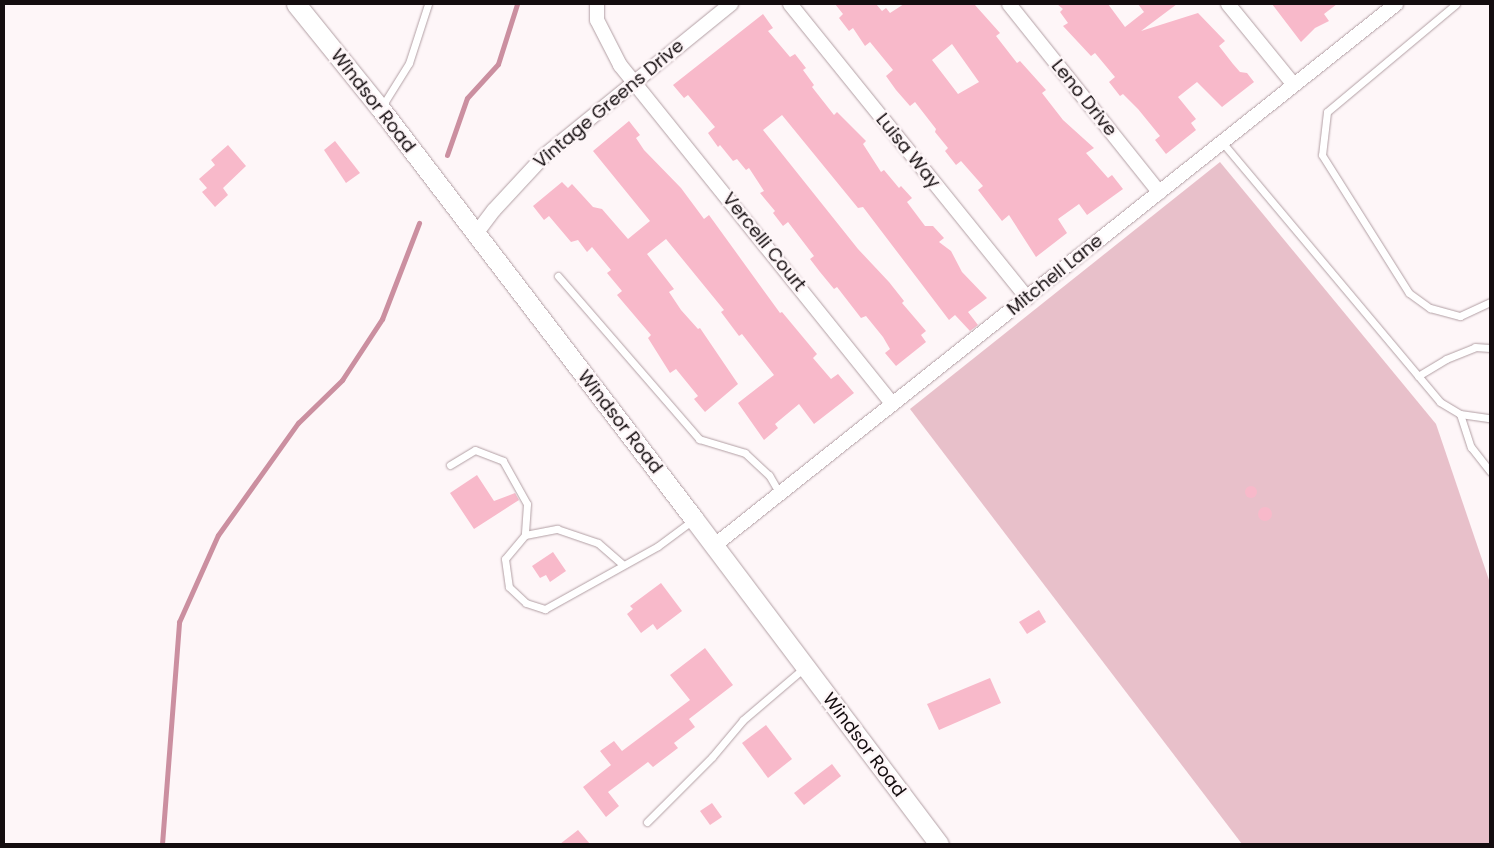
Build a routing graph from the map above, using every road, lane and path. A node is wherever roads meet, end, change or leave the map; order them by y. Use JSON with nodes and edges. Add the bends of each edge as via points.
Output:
{"nodes":[{"id":1,"x":296,"y":4,"type":"edge"},
{"id":2,"x":428,"y":4,"type":"edge"},
{"id":3,"x":597,"y":4,"type":"edge"},
{"id":4,"x":731,"y":4,"type":"edge"},
{"id":5,"x":790,"y":4,"type":"edge"},
{"id":6,"x":1009,"y":4,"type":"edge"},
{"id":7,"x":1228,"y":4,"type":"edge"},
{"id":8,"x":1396,"y":4,"type":"edge"},
{"id":9,"x":1456,"y":4,"type":"edge"},
{"id":10,"x":634,"y":82,"type":"junction"},
{"id":11,"x":1294,"y":85,"type":"junction"},
{"id":12,"x":380,"y":108,"type":"junction"},
{"id":13,"x":1221,"y":142,"type":"junction"},
{"id":14,"x":1159,"y":192,"type":"junction"},
{"id":15,"x":475,"y":235,"type":"junction"},
{"id":16,"x":558,"y":276,"type":"dead end"},
{"id":17,"x":1027,"y":298,"type":"junction"},
{"id":18,"x":1490,"y":302,"type":"edge"},
{"id":19,"x":1490,"y":348,"type":"edge"},
{"id":20,"x":1418,"y":376,"type":"junction"},
{"id":21,"x":893,"y":404,"type":"junction"},
{"id":22,"x":1460,"y":414,"type":"junction"},
{"id":23,"x":1490,"y":418,"type":"edge"},
{"id":24,"x":450,"y":465,"type":"dead end"},
{"id":25,"x":1490,"y":471,"type":"edge"},
{"id":26,"x":780,"y":494,"type":"junction"},
{"id":27,"x":694,"y":519,"type":"junction"},
{"id":28,"x":525,"y":535,"type":"junction"},
{"id":29,"x":715,"y":545,"type":"junction"},
{"id":30,"x":622,"y":564,"type":"junction"},
{"id":31,"x":805,"y":666,"type":"junction"},
{"id":32,"x":647,"y":822,"type":"dead end"},
{"id":33,"x":939,"y":844,"type":"edge"}],
"edges":[{"from":1,"to":12,"type":"main road","name":"Windsor Road"},
{"from":2,"to":12,"type":"lane","via":[[409,63]]},
{"from":3,"to":10,"type":"street","name":"Vercelli Court","via":[[597,20],[620,65]]},
{"from":4,"to":10,"type":"street","name":"Vintage Greens Drive"},
{"from":5,"to":17,"type":"street","name":"Luisa Way"},
{"from":6,"to":14,"type":"street","name":"Leno Drive"},
{"from":7,"to":11,"type":"street"},
{"from":8,"to":11,"type":"street","name":"Mitchell Lane"},
{"from":9,"to":18,"type":"lane","via":[[1327,112],[1322,155],[1408,293],[1430,308],[1460,316]]},
{"from":10,"to":15,"type":"street","name":"Vintage Greens Drive","via":[[545,155]]},
{"from":10,"to":21,"type":"street","name":"Vercelli Court"},
{"from":11,"to":13,"type":"street","name":"Mitchell Lane"},
{"from":12,"to":15,"type":"main road","name":"Windsor Road"},
{"from":13,"to":14,"type":"street","name":"Mitchell Lane"},
{"from":13,"to":20,"type":"lane"},
{"from":14,"to":17,"type":"street","name":"Mitchell Lane"},
{"from":15,"to":27,"type":"main road","name":"Windsor Road"},
{"from":16,"to":26,"type":"lane","via":[[699,439],[745,453],[768,476]]},
{"from":17,"to":21,"type":"street","name":"Mitchell Lane"},
{"from":19,"to":20,"type":"lane","via":[[1475,347]]},
{"from":20,"to":22,"type":"lane","via":[[1440,402]]},
{"from":21,"to":26,"type":"street","name":"Mitchell Lane"},
{"from":22,"to":23,"type":"lane"},
{"from":22,"to":25,"type":"lane","via":[[1471,447]]},
{"from":24,"to":28,"type":"lane","via":[[475,450],[503,461],[527,504]]},
{"from":26,"to":29,"type":"street","name":"Mitchell Lane"},
{"from":27,"to":29,"type":"main road","name":"Windsor Road"},
{"from":27,"to":30,"type":"lane","via":[[658,546]]},
{"from":28,"to":30,"type":"lane","via":[[557,529],[598,544]]},
{"from":28,"to":30,"type":"lane","via":[[505,559],[509,587],[526,603],[539,607],[546,609],[561,603]]},
{"from":29,"to":31,"type":"main road","name":"Windsor Road"},
{"from":31,"to":32,"type":"lane","via":[[743,720],[712,757]]},
{"from":31,"to":33,"type":"main road","name":"Windsor Road"}]}
